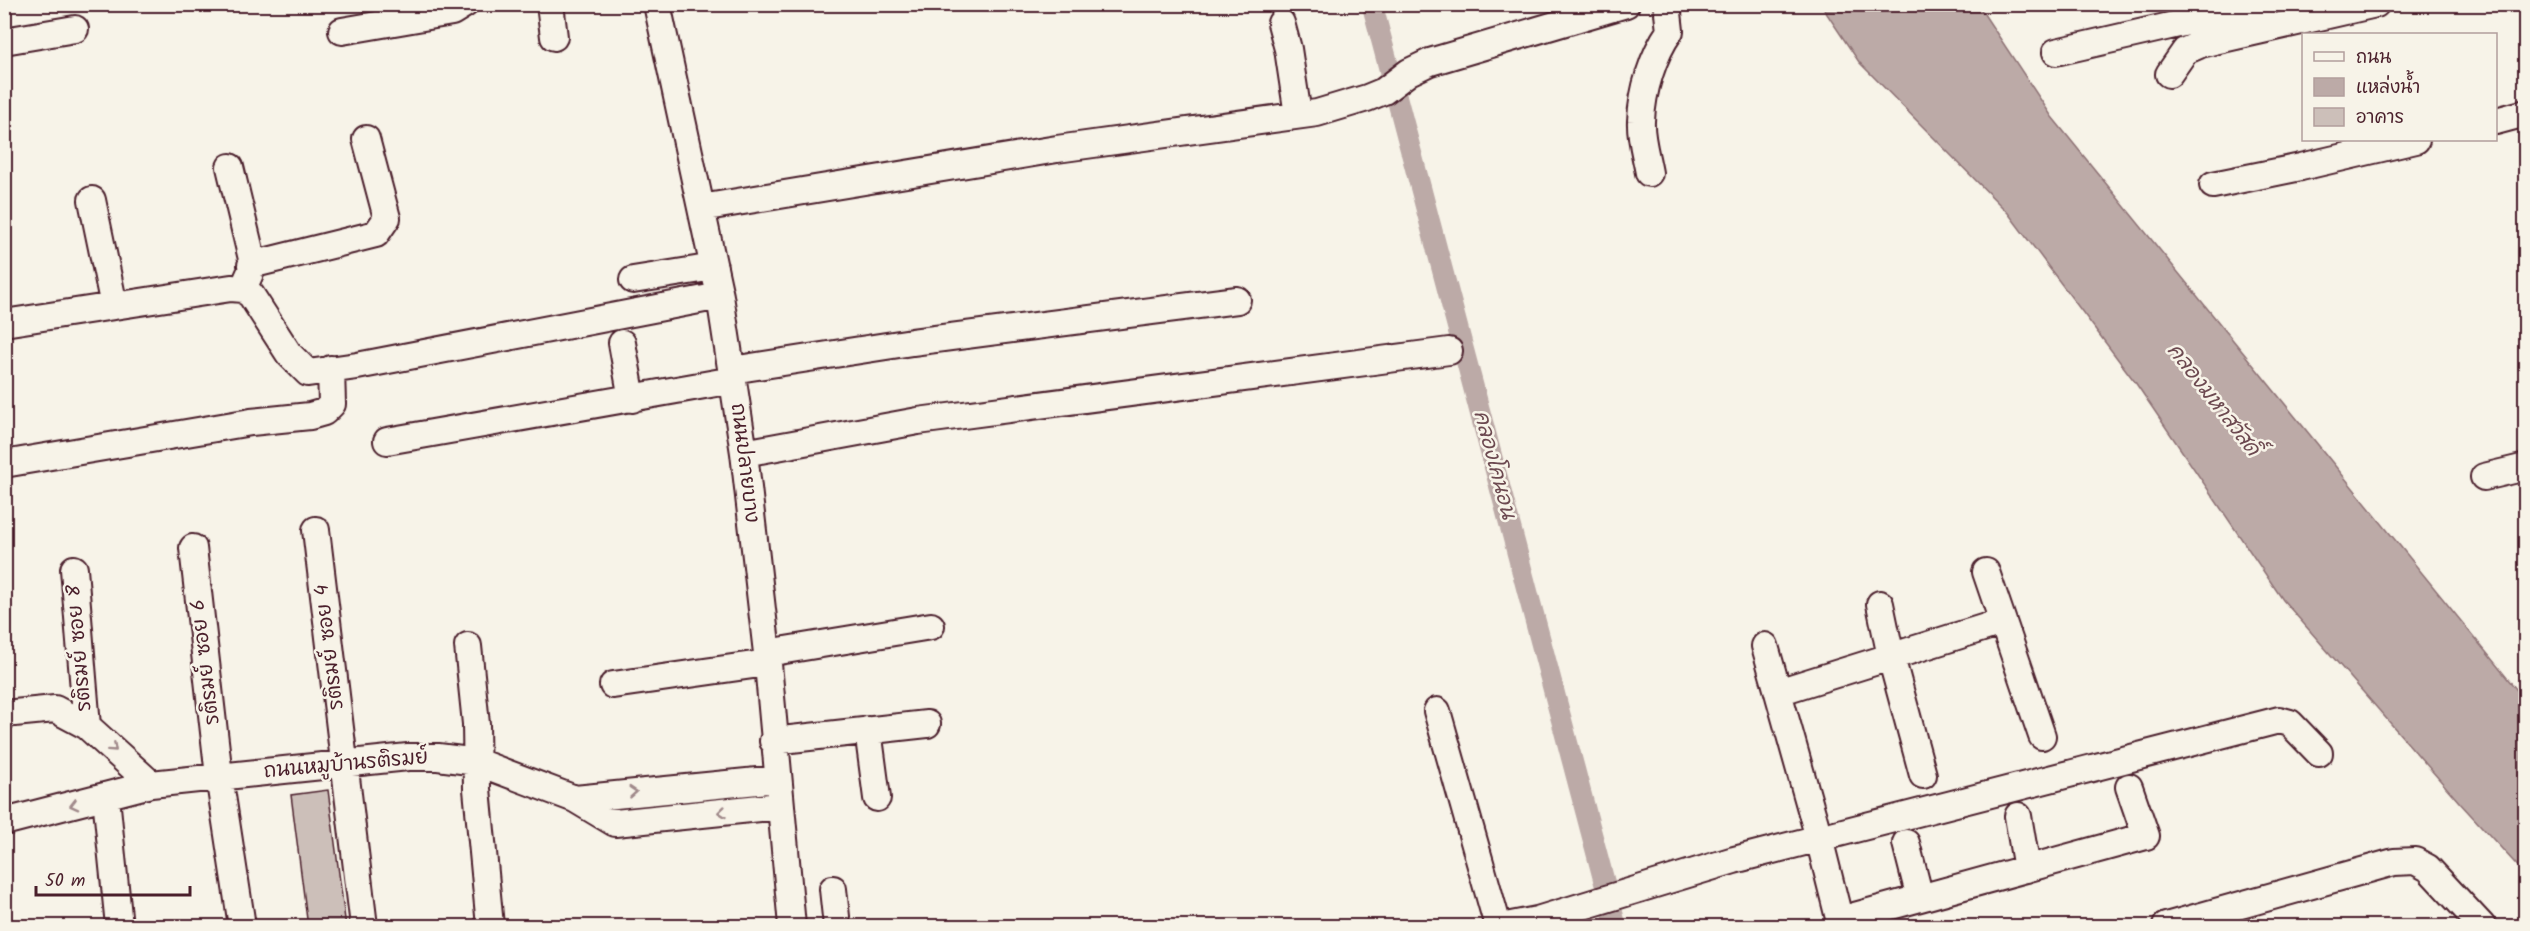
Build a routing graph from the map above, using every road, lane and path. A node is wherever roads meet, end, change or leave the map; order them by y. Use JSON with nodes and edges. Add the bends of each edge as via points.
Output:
{"nodes":[{"id":1,"x":465,"y":4,"type":"edge"},
{"id":2,"x":550,"y":4,"type":"edge"},
{"id":3,"x":657,"y":4,"type":"edge"},
{"id":4,"x":1626,"y":4,"type":"edge"},
{"id":5,"x":1667,"y":4,"type":"edge"},
{"id":6,"x":2266,"y":4,"type":"edge"},
{"id":7,"x":2376,"y":4,"type":"edge"},
{"id":8,"x":1281,"y":23,"type":"dead end"},
{"id":9,"x":75,"y":29,"type":"dead end"},
{"id":10,"x":342,"y":31,"type":"dead end"},
{"id":11,"x":554,"y":37,"type":"dead end"},
{"id":12,"x":4,"y":41,"type":"edge"},
{"id":13,"x":2056,"y":52,"type":"dead end"},
{"id":14,"x":2169,"y":74,"type":"dead end"},
{"id":15,"x":2526,"y":113,"type":"edge"},
{"id":16,"x":1298,"y":115,"type":"junction"},
{"id":17,"x":2497,"y":121,"type":"edge"},
{"id":18,"x":366,"y":139,"type":"dead end"},
{"id":19,"x":2412,"y":141,"type":"edge"},
{"id":20,"x":230,"y":167,"type":"dead end"},
{"id":21,"x":1649,"y":173,"type":"dead end"},
{"id":22,"x":2213,"y":185,"type":"dead end"},
{"id":23,"x":92,"y":200,"type":"dead end"},
{"id":24,"x":701,"y":208,"type":"junction"},
{"id":25,"x":252,"y":265,"type":"junction"},
{"id":26,"x":714,"y":267,"type":"junction"},
{"id":27,"x":633,"y":280,"type":"dead end"},
{"id":28,"x":243,"y":289,"type":"junction"},
{"id":29,"x":720,"y":296,"type":"junction"},
{"id":30,"x":1237,"y":300,"type":"dead end"},
{"id":31,"x":114,"y":306,"type":"junction"},
{"id":32,"x":4,"y":323,"type":"edge"},
{"id":33,"x":622,"y":343,"type":"dead end"},
{"id":34,"x":1449,"y":351,"type":"dead end"},
{"id":35,"x":331,"y":369,"type":"junction"},
{"id":36,"x":732,"y":375,"type":"junction"},
{"id":37,"x":632,"y":399,"type":"junction"},
{"id":38,"x":387,"y":441,"type":"dead end"},
{"id":39,"x":744,"y":453,"type":"junction"},
{"id":40,"x":4,"y":464,"type":"edge"},
{"id":41,"x":2526,"y":467,"type":"edge"},
{"id":42,"x":2484,"y":477,"type":"dead end"},
{"id":43,"x":316,"y":530,"type":"dead end"},
{"id":44,"x":193,"y":548,"type":"dead end"},
{"id":45,"x":74,"y":569,"type":"dead end"},
{"id":46,"x":1986,"y":572,"type":"dead end"},
{"id":47,"x":1880,"y":604,"type":"dead end"},
{"id":48,"x":2002,"y":622,"type":"junction"},
{"id":49,"x":931,"y":626,"type":"dead end"},
{"id":50,"x":468,"y":646,"type":"dead end"},
{"id":51,"x":1765,"y":646,"type":"dead end"},
{"id":52,"x":1891,"y":657,"type":"junction"},
{"id":53,"x":767,"y":658,"type":"junction"},
{"id":54,"x":613,"y":685,"type":"dead end"},
{"id":55,"x":1778,"y":692,"type":"junction"},
{"id":56,"x":1437,"y":711,"type":"dead end"},
{"id":57,"x":4,"y":714,"type":"edge"},
{"id":58,"x":927,"y":724,"type":"dead end"},
{"id":59,"x":87,"y":726,"type":"junction"},
{"id":60,"x":868,"y":730,"type":"junction"},
{"id":61,"x":2042,"y":736,"type":"dead end"},
{"id":62,"x":774,"y":741,"type":"junction"},
{"id":63,"x":2319,"y":753,"type":"dead end"},
{"id":64,"x":477,"y":762,"type":"junction"},
{"id":65,"x":343,"y":764,"type":"junction"},
{"id":66,"x":1923,"y":775,"type":"dead end"},
{"id":67,"x":219,"y":776,"type":"junction"},
{"id":68,"x":777,"y":779,"type":"junction"},
{"id":69,"x":151,"y":784,"type":"junction"},
{"id":70,"x":2129,"y":787,"type":"dead end"},
{"id":71,"x":106,"y":798,"type":"junction"},
{"id":72,"x":877,"y":798,"type":"dead end"},
{"id":73,"x":575,"y":799,"type":"junction"},
{"id":74,"x":780,"y":806,"type":"junction"},
{"id":75,"x":2018,"y":816,"type":"dead end"},
{"id":76,"x":4,"y":822,"type":"edge"},
{"id":77,"x":1819,"y":838,"type":"junction"},
{"id":78,"x":1906,"y":843,"type":"dead end"},
{"id":79,"x":2027,"y":869,"type":"junction"},
{"id":80,"x":833,"y":889,"type":"dead end"},
{"id":81,"x":1920,"y":898,"type":"junction"},
{"id":82,"x":1841,"y":923,"type":"edge"},
{"id":83,"x":119,"y":927,"type":"edge"},
{"id":84,"x":242,"y":927,"type":"edge"},
{"id":85,"x":364,"y":927,"type":"edge"},
{"id":86,"x":490,"y":927,"type":"edge"},
{"id":87,"x":792,"y":927,"type":"edge"},
{"id":88,"x":837,"y":927,"type":"edge"},
{"id":89,"x":1498,"y":927,"type":"edge"},
{"id":90,"x":1506,"y":927,"type":"edge"},
{"id":91,"x":2166,"y":927,"type":"edge"},
{"id":92,"x":2482,"y":927,"type":"edge"}],
"edges":[{"from":1,"to":10,"type":"street","via":[[452,12]]},
{"from":2,"to":11,"type":"street"},
{"from":3,"to":24,"type":"street","name":"ถนนปลายบาง"},
{"from":4,"to":16,"type":"street","via":[[1430,62],[1383,91],[1340,107]]},
{"from":5,"to":21,"type":"street","via":[[1670,31],[1652,62],[1640,122]]},
{"from":6,"to":13,"type":"street"},
{"from":7,"to":14,"type":"street","via":[[2201,44],[2185,51]]},
{"from":8,"to":16,"type":"street"},
{"from":9,"to":12,"type":"street"},
{"from":15,"to":17,"type":"street"},
{"from":16,"to":24,"type":"street","via":[[1057,149]]},
{"from":18,"to":25,"type":"street","via":[[387,218],[376,234]]},
{"from":19,"to":22,"type":"street"},
{"from":20,"to":25,"type":"street"},
{"from":23,"to":31,"type":"street"},
{"from":24,"to":26,"type":"street","name":"ถนนปลายบาง"},
{"from":25,"to":28,"type":"street"},
{"from":26,"to":27,"type":"street"},
{"from":26,"to":29,"type":"street","name":"ถนนปลายบาง"},
{"from":28,"to":31,"type":"street"},
{"from":28,"to":35,"type":"street","via":[[251,295],[289,354],[308,373]]},
{"from":29,"to":35,"type":"street"},
{"from":29,"to":36,"type":"street","name":"ถนนปลายบาง"},
{"from":30,"to":36,"type":"street","via":[[912,342]]},
{"from":31,"to":32,"type":"street"},
{"from":33,"to":37,"type":"street"},
{"from":34,"to":39,"type":"street","via":[[918,421]]},
{"from":35,"to":40,"type":"street","via":[[332,404],[310,417],[251,422]]},
{"from":36,"to":37,"type":"street"},
{"from":36,"to":39,"type":"street","name":"ถนนปลายบาง"},
{"from":37,"to":38,"type":"street"},
{"from":39,"to":53,"type":"street","name":"ถนนปลายบาง"},
{"from":41,"to":42,"type":"street"},
{"from":43,"to":65,"type":"street","name":"รติรมย์ ซอย 4"},
{"from":44,"to":67,"type":"street","name":"รติรมย์ ซอย 6"},
{"from":45,"to":59,"type":"street","name":"รติรมย์ ซอย 8"},
{"from":46,"to":48,"type":"street"},
{"from":47,"to":52,"type":"street"},
{"from":48,"to":52,"type":"street"},
{"from":48,"to":61,"type":"street"},
{"from":49,"to":53,"type":"street"},
{"from":50,"to":64,"type":"street"},
{"from":51,"to":55,"type":"street"},
{"from":52,"to":55,"type":"street"},
{"from":52,"to":66,"type":"street"},
{"from":53,"to":54,"type":"street"},
{"from":53,"to":62,"type":"street","name":"ถนนปลายบาง"},
{"from":55,"to":77,"type":"street"},
{"from":56,"to":89,"type":"street"},
{"from":57,"to":59,"type":"street","via":[[55,709]]},
{"from":58,"to":60,"type":"street"},
{"from":59,"to":69,"type":"street","one_way":true},
{"from":60,"to":62,"type":"street"},
{"from":60,"to":72,"type":"street"},
{"from":62,"to":68,"type":"street","name":"ถนนปลายบาง"},
{"from":63,"to":77,"type":"street","via":[[2290,723],[2279,720]]},
{"from":64,"to":65,"type":"street","name":"ถนนหมูบ้านรติรมย์","via":[[408,757]]},
{"from":64,"to":73,"type":"street","name":"ถนนหมูบ้านรติรมย์"},
{"from":64,"to":86,"type":"street"},
{"from":65,"to":67,"type":"street","name":"ถนนหมูบ้านรติรมย์"},
{"from":65,"to":85,"type":"street","name":"รติรมย์ ซอย 4"},
{"from":67,"to":69,"type":"street","name":"ถนนหมูบ้านรติรมย์"},
{"from":67,"to":84,"type":"street","name":"รติรมย์ ซอย 6"},
{"from":73,"to":68,"type":"street","one_way":true},
{"from":68,"to":74,"type":"street","name":"ถนนปลายบาง"},
{"from":69,"to":71,"type":"street","name":"ถนนหมูบ้านรติรมย์"},
{"from":70,"to":79,"type":"street","via":[[2146,836]]},
{"from":71,"to":76,"type":"street","name":"ถนนหมูบ้านรติรมย์","one_way":true},
{"from":71,"to":83,"type":"street"},
{"from":74,"to":73,"type":"street","name":"ถนนหมูบ้านรติรมย์","one_way":true,"via":[[615,823]]},
{"from":74,"to":87,"type":"street","name":"ถนนปลายบาง"},
{"from":75,"to":79,"type":"street"},
{"from":77,"to":82,"type":"street"},
{"from":77,"to":90,"type":"street"},
{"from":78,"to":81,"type":"street"},
{"from":79,"to":81,"type":"street"},
{"from":80,"to":88,"type":"street"},
{"from":81,"to":82,"type":"street"},
{"from":91,"to":92,"type":"street","via":[[2394,862],[2415,861],[2428,868]]}]}
